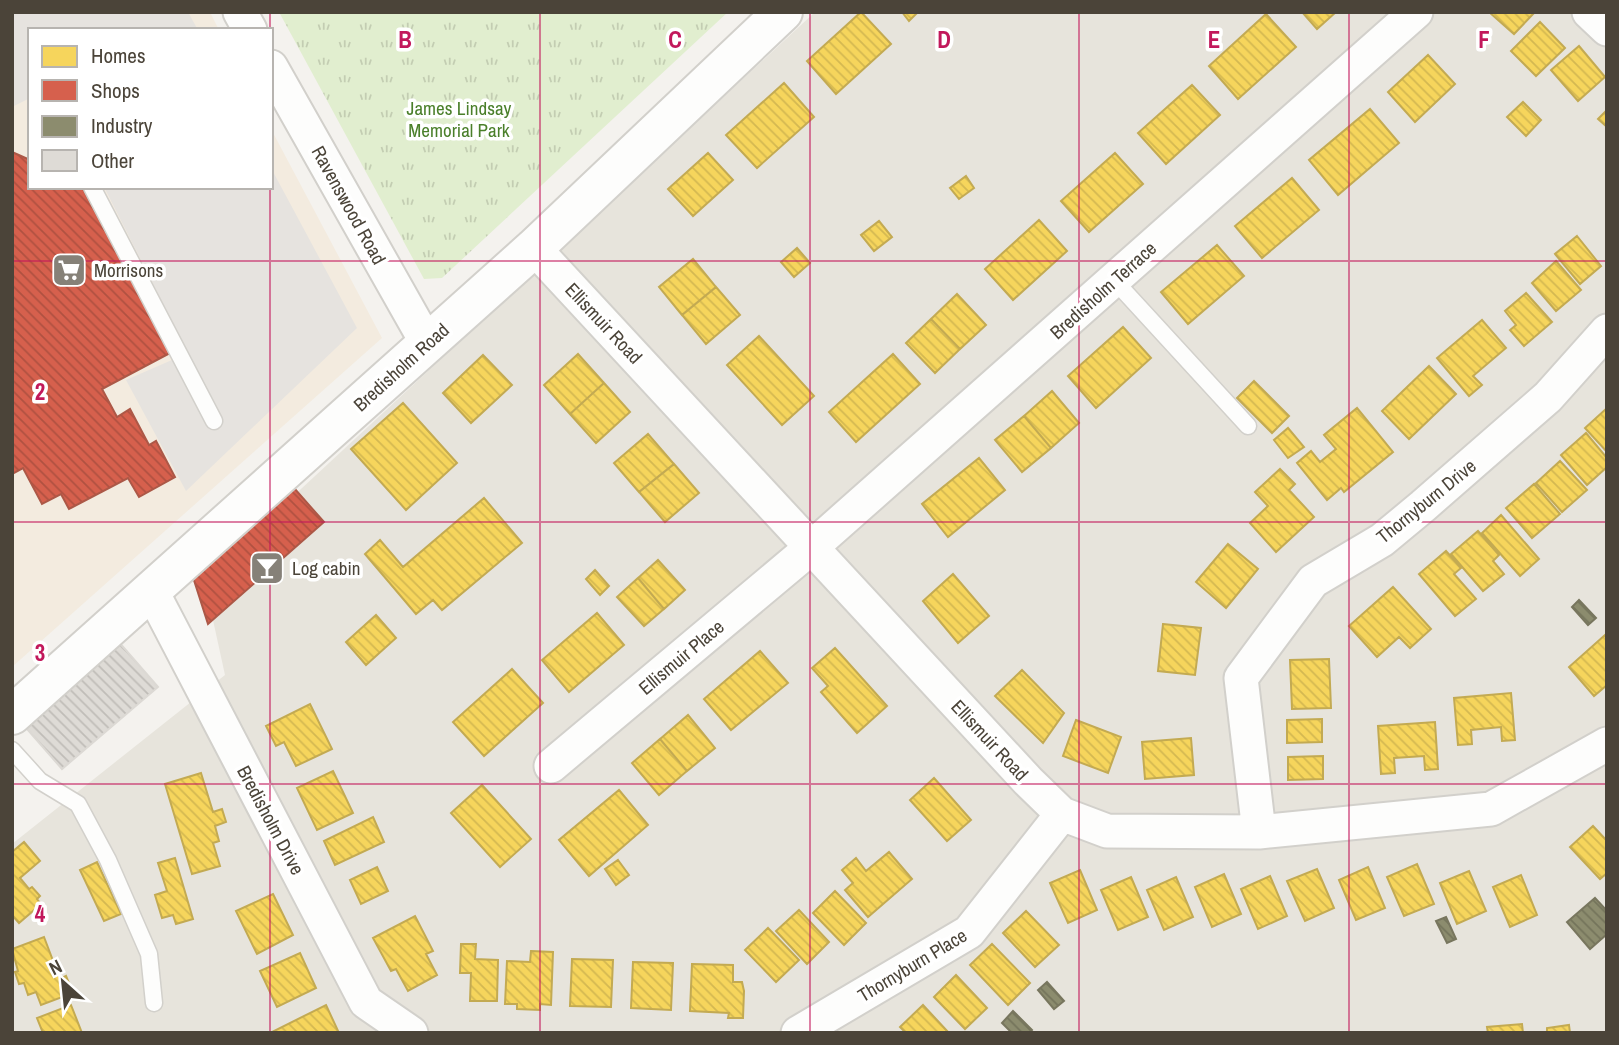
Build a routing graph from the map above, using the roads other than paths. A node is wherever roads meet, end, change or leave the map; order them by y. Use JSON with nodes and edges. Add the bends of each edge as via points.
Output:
{"nodes":[{"id":1,"x":240,"y":12,"type":"edge"},
{"id":2,"x":783,"y":12,"type":"edge"},
{"id":3,"x":1590,"y":12,"type":"edge"},
{"id":4,"x":1405,"y":22,"type":"edge"},
{"id":5,"x":249,"y":28,"type":"edge"},
{"id":6,"x":1607,"y":29,"type":"edge"},
{"id":7,"x":273,"y":71,"type":"edge"},
{"id":8,"x":93,"y":189,"type":"edge"},
{"id":9,"x":534,"y":248,"type":"junction"},
{"id":10,"x":1114,"y":280,"type":"junction"},
{"id":11,"x":1606,"y":333,"type":"edge"},
{"id":12,"x":427,"y":343,"type":"junction"},
{"id":13,"x":214,"y":421,"type":"dead end"},
{"id":14,"x":1248,"y":426,"type":"dead end"},
{"id":15,"x":812,"y":547,"type":"junction"},
{"id":16,"x":152,"y":590,"type":"junction"},
{"id":17,"x":12,"y":715,"type":"edge"},
{"id":18,"x":1607,"y":744,"type":"edge"},
{"id":19,"x":12,"y":750,"type":"edge"},
{"id":20,"x":551,"y":766,"type":"dead end"},
{"id":21,"x":1062,"y":814,"type":"junction"},
{"id":22,"x":1259,"y":832,"type":"junction"},
{"id":23,"x":154,"y":1003,"type":"dead end"},
{"id":24,"x":411,"y":1033,"type":"edge"},
{"id":25,"x":798,"y":1033,"type":"edge"}],
"edges":[{"from":1,"to":5,"type":"street"},
{"from":2,"to":9,"type":"street","name":"Bredisholm Road"},
{"from":3,"to":6,"type":"street"},
{"from":4,"to":10,"type":"street","name":"Bredisholm Terrace"},
{"from":7,"to":12,"type":"street","name":"Ravenswood Road"},
{"from":8,"to":13,"type":"lane"},
{"from":9,"to":12,"type":"street","name":"Bredisholm Road"},
{"from":9,"to":15,"type":"street","name":"Ellismuir Road"},
{"from":10,"to":14,"type":"lane"},
{"from":10,"to":15,"type":"street","name":"Bredisholm Terrace"},
{"from":11,"to":22,"type":"street","name":"Thornyburn Drive","via":[[1548,397],[1423,506],[1382,540],[1313,581],[1241,678]]},
{"from":12,"to":16,"type":"street","name":"Bredisholm Road"},
{"from":15,"to":20,"type":"street","name":"Ellismuir Place"},
{"from":15,"to":21,"type":"street","name":"Ellismuir Road"},
{"from":16,"to":17,"type":"street","name":"Bredisholm Road"},
{"from":16,"to":24,"type":"street","name":"Bredisholm Drive","via":[[366,1002]]},
{"from":18,"to":22,"type":"street","name":"Ellismuir Road","via":[[1491,809]]},
{"from":19,"to":23,"type":"lane","via":[[40,781],[78,804],[149,954]]},
{"from":21,"to":22,"type":"street","name":"Ellismuir Road","via":[[1107,831]]},
{"from":21,"to":25,"type":"street","name":"Thornyburn Place","via":[[969,932]]}]}
